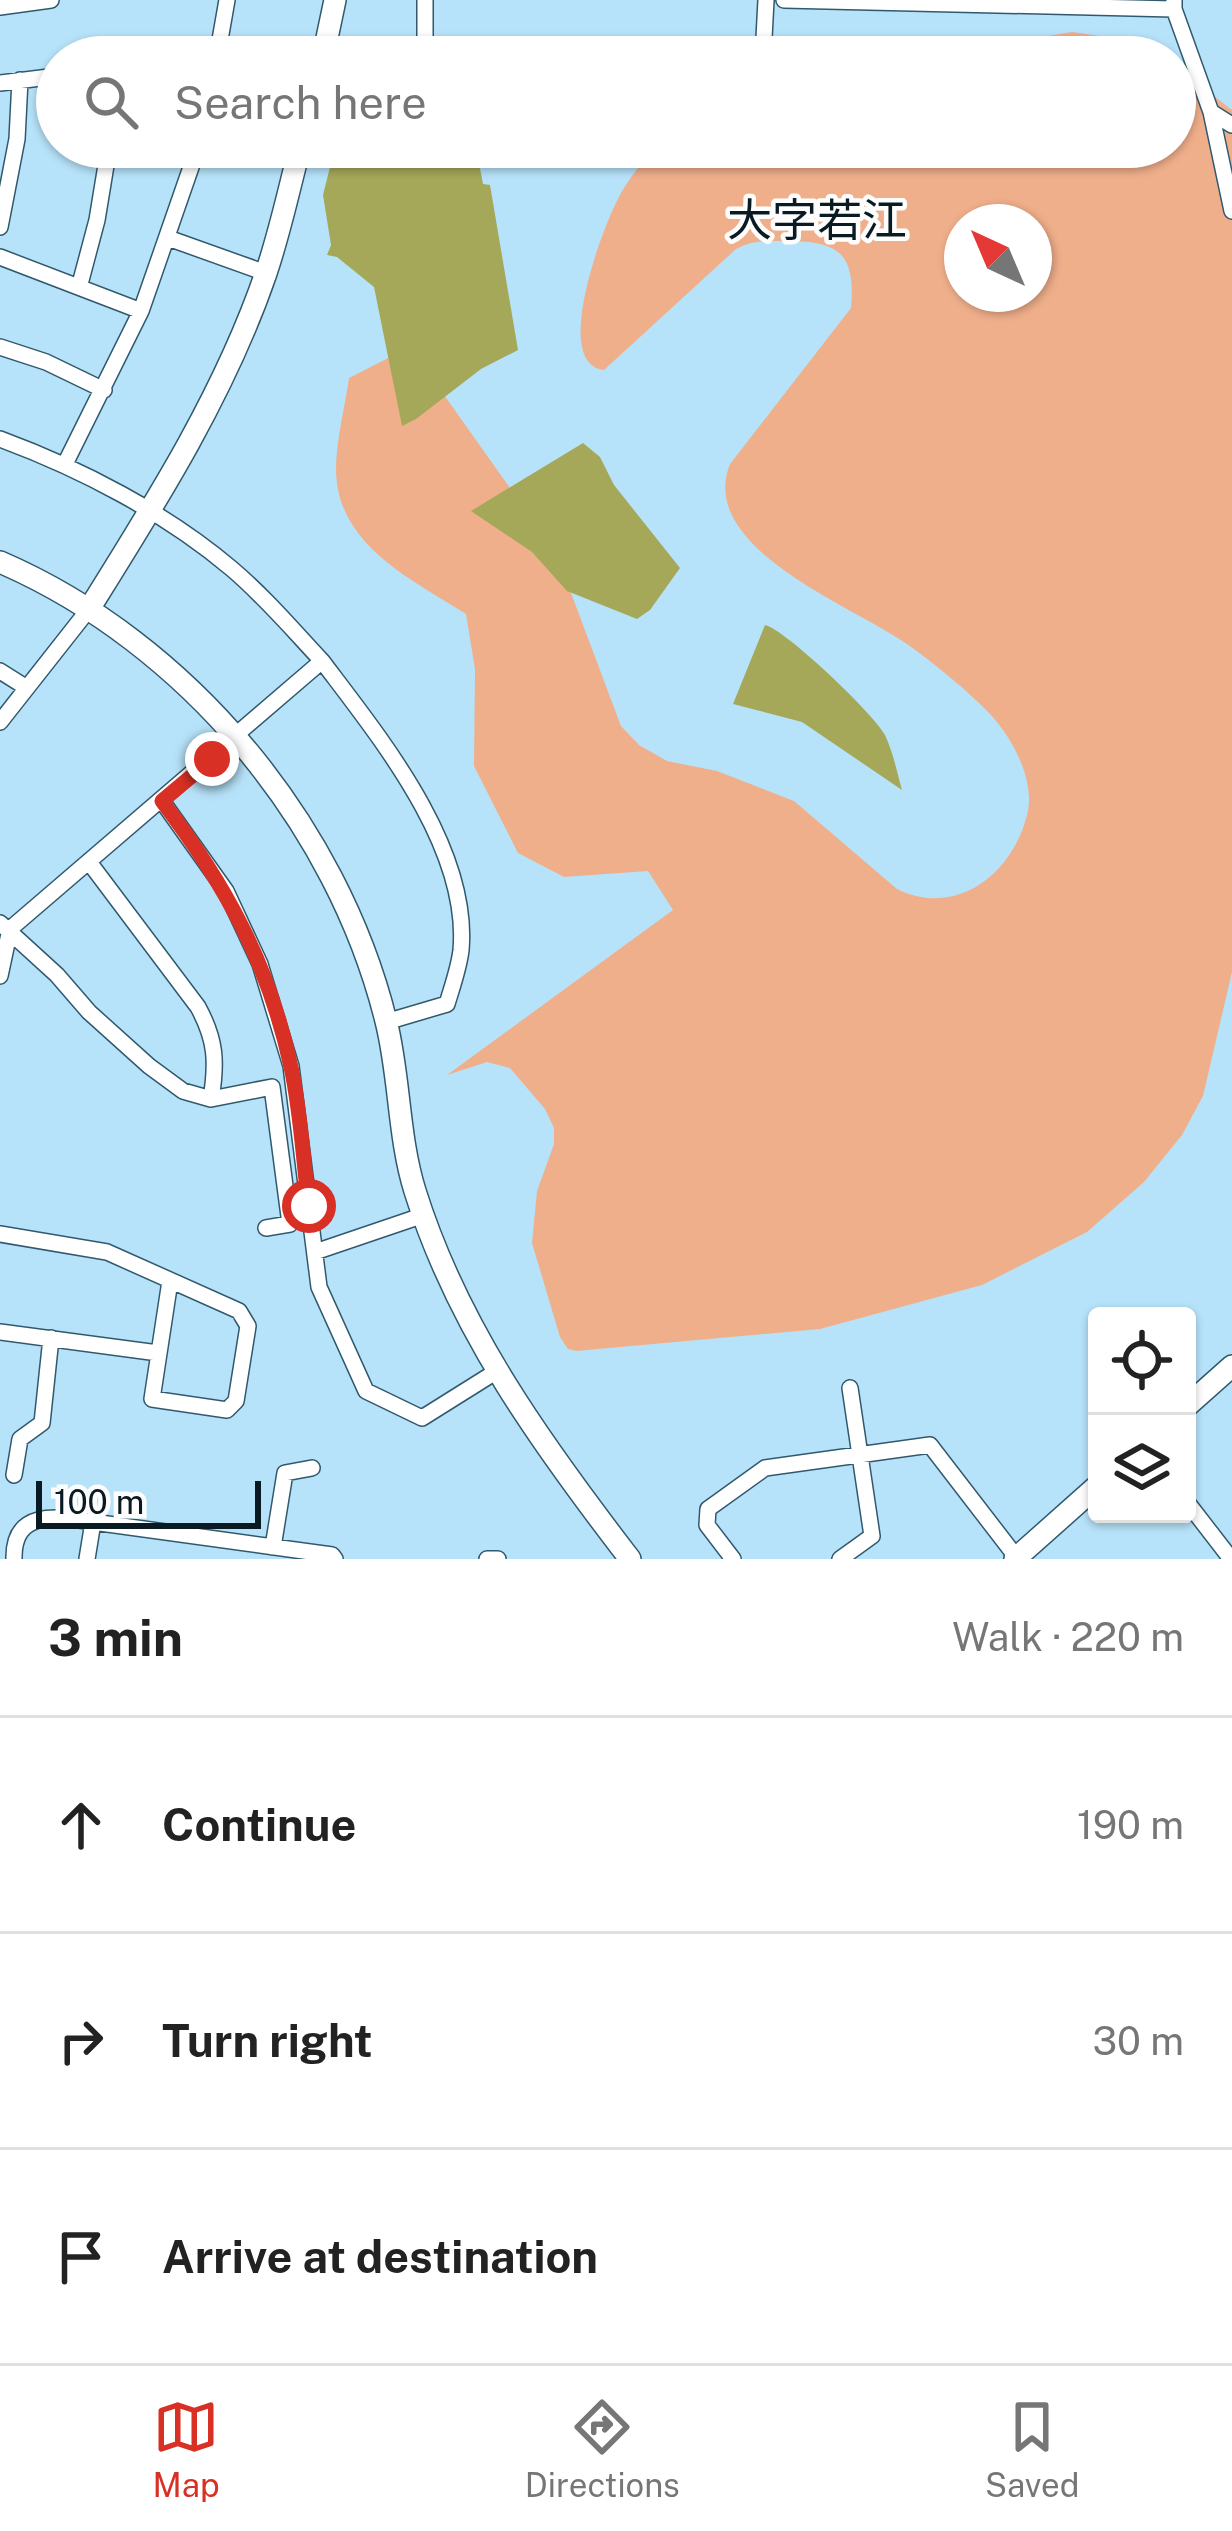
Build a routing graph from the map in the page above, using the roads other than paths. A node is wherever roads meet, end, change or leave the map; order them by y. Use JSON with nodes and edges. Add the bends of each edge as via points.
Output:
{"nodes":[{"id":1,"x":51,"y":0,"type":"edge"},
{"id":2,"x":227,"y":0,"type":"edge"},
{"id":3,"x":334,"y":0,"type":"edge"},
{"id":4,"x":425,"y":0,"type":"edge"},
{"id":5,"x":766,"y":0,"type":"edge"},
{"id":6,"x":784,"y":0,"type":"edge"},
{"id":7,"x":1174,"y":4,"type":"edge"},
{"id":8,"x":0,"y":7,"type":"edge"},
{"id":9,"x":221,"y":36,"type":"edge"},
{"id":10,"x":327,"y":36,"type":"edge"},
{"id":11,"x":425,"y":36,"type":"edge"},
{"id":12,"x":764,"y":36,"type":"edge"},
{"id":13,"x":1185,"y":36,"type":"edge"},
{"id":14,"x":1196,"y":70,"type":"edge"},
{"id":15,"x":36,"y":78,"type":"edge"},
{"id":16,"x":20,"y":80,"type":"junction"},
{"id":17,"x":0,"y":83,"type":"edge"},
{"id":18,"x":1210,"y":112,"type":"junction"},
{"id":19,"x":1232,"y":125,"type":"edge"},
{"id":20,"x":106,"y":168,"type":"edge"},
{"id":21,"x":191,"y":168,"type":"edge"},
{"id":22,"x":294,"y":168,"type":"edge"},
{"id":23,"x":1232,"y":211,"type":"edge"},
{"id":24,"x":0,"y":227,"type":"edge"},
{"id":25,"x":168,"y":238,"type":"junction"},
{"id":26,"x":0,"y":257,"type":"edge"},
{"id":27,"x":266,"y":273,"type":"junction"},
{"id":28,"x":80,"y":284,"type":"junction"},
{"id":29,"x":141,"y":311,"type":"junction"},
{"id":30,"x":0,"y":346,"type":"edge"},
{"id":31,"x":104,"y":390,"type":"junction"},
{"id":32,"x":0,"y":439,"type":"edge"},
{"id":33,"x":65,"y":464,"type":"junction"},
{"id":34,"x":149,"y":513,"type":"junction"},
{"id":35,"x":0,"y":562,"type":"edge"},
{"id":36,"x":89,"y":609,"type":"junction"},
{"id":37,"x":322,"y":661,"type":"junction"},
{"id":38,"x":0,"y":671,"type":"edge"},
{"id":39,"x":27,"y":688,"type":"junction"},
{"id":40,"x":0,"y":722,"type":"edge"},
{"id":41,"x":238,"y":738,"type":"junction"},
{"id":42,"x":162,"y":801,"type":"junction"},
{"id":43,"x":89,"y":862,"type":"junction"},
{"id":44,"x":5,"y":926,"type":"edge"},
{"id":45,"x":0,"y":976,"type":"edge"},
{"id":46,"x":386,"y":1022,"type":"junction"},
{"id":47,"x":211,"y":1099,"type":"junction"},
{"id":48,"x":424,"y":1215,"type":"junction"},
{"id":49,"x":266,"y":1228,"type":"dead end"},
{"id":50,"x":0,"y":1234,"type":"edge"},
{"id":51,"x":315,"y":1252,"type":"junction"},
{"id":52,"x":170,"y":1281,"type":"junction"},
{"id":53,"x":0,"y":1332,"type":"edge"},
{"id":54,"x":51,"y":1339,"type":"junction"},
{"id":55,"x":158,"y":1353,"type":"junction"},
{"id":56,"x":1232,"y":1366,"type":"edge"},
{"id":57,"x":497,"y":1370,"type":"junction"},
{"id":58,"x":850,"y":1388,"type":"dead end"},
{"id":59,"x":1196,"y":1398,"type":"edge"},
{"id":60,"x":860,"y":1454,"type":"junction"},
{"id":61,"x":312,"y":1468,"type":"dead end"},
{"id":62,"x":14,"y":1474,"type":"dead end"},
{"id":63,"x":1088,"y":1494,"type":"edge"},
{"id":64,"x":1196,"y":1513,"type":"edge"},
{"id":65,"x":93,"y":1522,"type":"junction"},
{"id":66,"x":273,"y":1547,"type":"junction"},
{"id":67,"x":1231,"y":1557,"type":"edge"},
{"id":68,"x":1016,"y":1558,"type":"edge"},
{"id":69,"x":14,"y":1559,"type":"edge"},
{"id":70,"x":87,"y":1559,"type":"edge"},
{"id":71,"x":335,"y":1559,"type":"edge"},
{"id":72,"x":487,"y":1559,"type":"edge"},
{"id":73,"x":498,"y":1559,"type":"edge"},
{"id":74,"x":630,"y":1559,"type":"edge"},
{"id":75,"x":733,"y":1559,"type":"edge"},
{"id":76,"x":839,"y":1559,"type":"edge"}],
"edges":[{"from":1,"to":8,"type":"street"},
{"from":2,"to":9,"type":"street"},
{"from":3,"to":10,"type":"street"},
{"from":4,"to":11,"type":"street"},
{"from":5,"to":12,"type":"street"},
{"from":6,"to":7,"type":"street"},
{"from":7,"to":13,"type":"street"},
{"from":14,"to":18,"type":"street"},
{"from":15,"to":16,"type":"street"},
{"from":16,"to":17,"type":"street"},
{"from":16,"to":24,"type":"street"},
{"from":18,"to":19,"type":"street"},
{"from":18,"to":23,"type":"street"},
{"from":20,"to":28,"type":"street"},
{"from":21,"to":25,"type":"street"},
{"from":22,"to":27,"type":"street"},
{"from":25,"to":27,"type":"street"},
{"from":25,"to":29,"type":"street"},
{"from":26,"to":28,"type":"street"},
{"from":27,"to":34,"type":"street"},
{"from":28,"to":29,"type":"street"},
{"from":29,"to":31,"type":"street"},
{"from":30,"to":31,"type":"street"},
{"from":31,"to":33,"type":"street"},
{"from":32,"to":33,"type":"street"},
{"from":33,"to":34,"type":"street"},
{"from":34,"to":36,"type":"street"},
{"from":34,"to":37,"type":"street","via":[[231,568]]},
{"from":35,"to":36,"type":"street"},
{"from":36,"to":39,"type":"street"},
{"from":36,"to":41,"type":"street"},
{"from":37,"to":41,"type":"street"},
{"from":37,"to":46,"type":"street","via":[[412,791],[453,877],[461,951],[447,1004]]},
{"from":38,"to":39,"type":"street"},
{"from":39,"to":40,"type":"street"},
{"from":41,"to":42,"type":"street"},
{"from":41,"to":46,"type":"street","via":[[340,894]]},
{"from":42,"to":43,"type":"street"},
{"from":42,"to":51,"type":"street","via":[[226,891],[260,964],[291,1066]]},
{"from":43,"to":44,"type":"street"},
{"from":43,"to":47,"type":"street","via":[[212,1033],[218,1062]]},
{"from":44,"to":45,"type":"street"},
{"from":44,"to":47,"type":"street","via":[[148,1066]]},
{"from":46,"to":48,"type":"street"},
{"from":47,"to":49,"type":"street","via":[[272,1087],[290,1224]]},
{"from":48,"to":51,"type":"street"},
{"from":48,"to":57,"type":"street"},
{"from":50,"to":52,"type":"street","via":[[107,1252]]},
{"from":51,"to":57,"type":"street","via":[[319,1287],[365,1391],[422,1418]]},
{"from":52,"to":55,"type":"street"},
{"from":52,"to":55,"type":"street","via":[[239,1311],[248,1326],[236,1401],[227,1410],[152,1399]]},
{"from":53,"to":54,"type":"street"},
{"from":54,"to":55,"type":"street"},
{"from":54,"to":62,"type":"street","via":[[42,1423],[20,1439]]},
{"from":56,"to":59,"type":"street"},
{"from":57,"to":74,"type":"street"},
{"from":58,"to":60,"type":"street"},
{"from":60,"to":68,"type":"street","via":[[930,1445]]},
{"from":60,"to":75,"type":"street","via":[[765,1468],[708,1510],[707,1526]]},
{"from":60,"to":76,"type":"street","via":[[872,1536]]},
{"from":61,"to":66,"type":"street","via":[[284,1474]]},
{"from":63,"to":68,"type":"street"},
{"from":64,"to":67,"type":"street"},
{"from":65,"to":66,"type":"street"},
{"from":65,"to":69,"type":"street","via":[[48,1515],[28,1524]]},
{"from":65,"to":70,"type":"street"},
{"from":66,"to":71,"type":"street"},
{"from":72,"to":73,"type":"street"}]}
